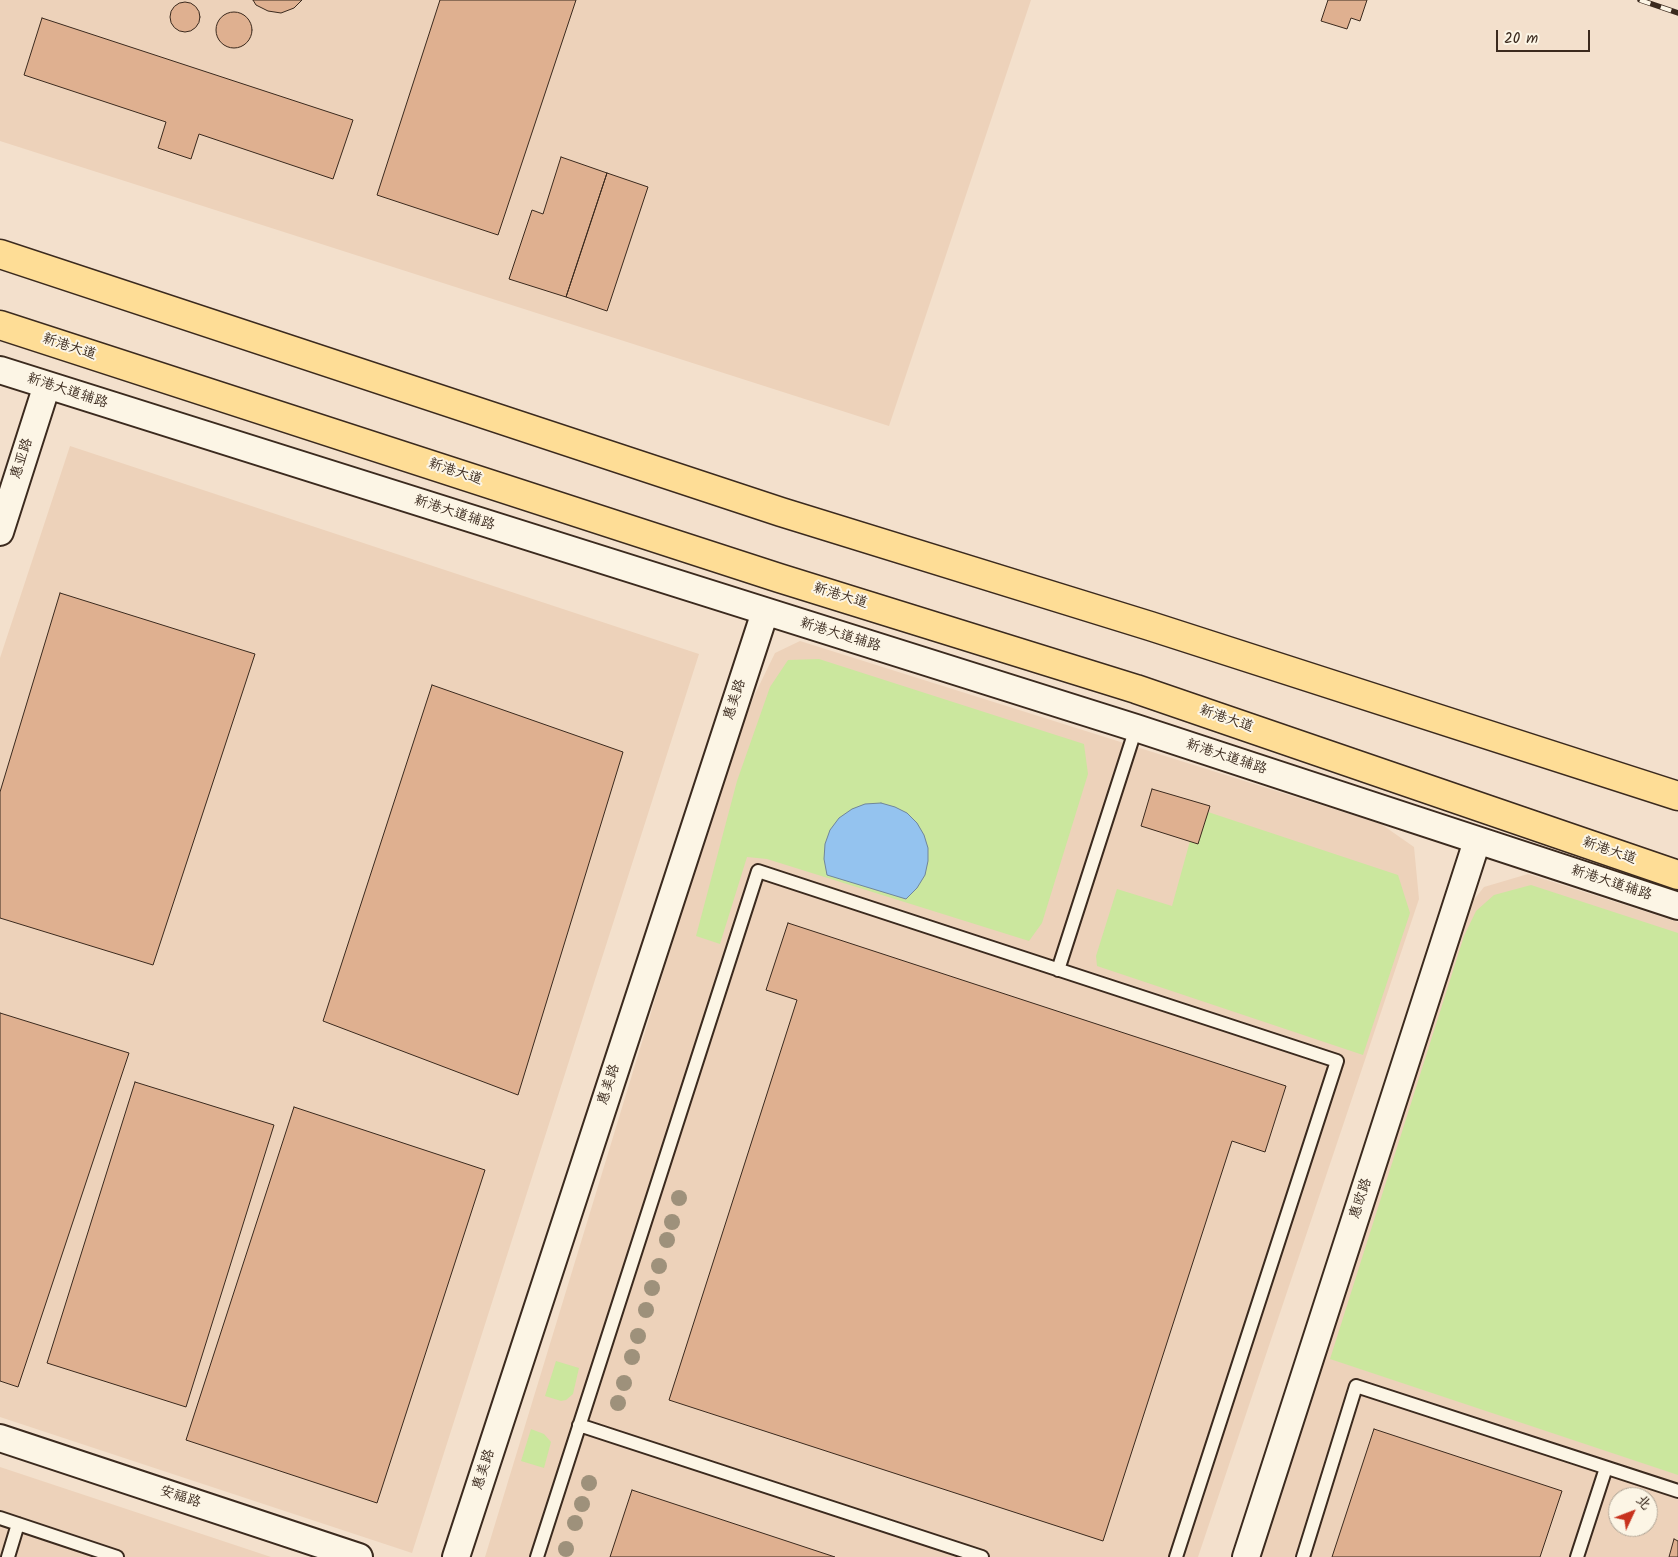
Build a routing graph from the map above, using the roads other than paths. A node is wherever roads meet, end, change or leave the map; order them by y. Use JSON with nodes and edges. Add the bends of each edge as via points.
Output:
{"nodes":[{"id":1,"x":0,"y":254,"type":"edge"},
{"id":2,"x":0,"y":325,"type":"edge"},
{"id":3,"x":0,"y":370,"type":"edge"},
{"id":4,"x":47,"y":386,"type":"junction"},
{"id":5,"x":0,"y":532,"type":"edge"},
{"id":6,"x":765,"y":612,"type":"junction"},
{"id":7,"x":1136,"y":728,"type":"junction"},
{"id":8,"x":1678,"y":796,"type":"edge"},
{"id":9,"x":1477,"y":841,"type":"junction"},
{"id":10,"x":1678,"y":875,"type":"edge"},
{"id":11,"x":1678,"y":906,"type":"edge"},
{"id":12,"x":1058,"y":970,"type":"junction"},
{"id":13,"x":580,"y":1424,"type":"junction"},
{"id":14,"x":0,"y":1438,"type":"edge"},
{"id":15,"x":1606,"y":1468,"type":"junction"},
{"id":16,"x":1678,"y":1491,"type":"edge"},
{"id":17,"x":0,"y":1518,"type":"edge"},
{"id":18,"x":18,"y":1524,"type":"junction"},
{"id":19,"x":8,"y":1557,"type":"edge"},
{"id":20,"x":117,"y":1557,"type":"edge"},
{"id":21,"x":359,"y":1557,"type":"edge"},
{"id":22,"x":456,"y":1557,"type":"edge"},
{"id":23,"x":537,"y":1557,"type":"edge"},
{"id":24,"x":982,"y":1557,"type":"edge"},
{"id":25,"x":1176,"y":1557,"type":"edge"},
{"id":26,"x":1246,"y":1557,"type":"edge"},
{"id":27,"x":1303,"y":1557,"type":"edge"},
{"id":28,"x":1577,"y":1557,"type":"edge"}],
"edges":[{"from":1,"to":8,"type":"main road","via":[[781,512],[1150,626]]},
{"from":2,"to":10,"type":"main road","name":"新港大道","via":[[779,578],[1136,690]]},
{"from":3,"to":4,"type":"street","name":"新港大道辅路"},
{"from":4,"to":5,"type":"street","name":"惠亚路"},
{"from":4,"to":6,"type":"street","name":"新港大道辅路"},
{"from":6,"to":7,"type":"street","name":"新港大道辅路"},
{"from":6,"to":22,"type":"street","name":"惠美路"},
{"from":7,"to":9,"type":"street","name":"新港大道辅路"},
{"from":7,"to":12,"type":"lane"},
{"from":9,"to":11,"type":"street","name":"新港大道辅路"},
{"from":9,"to":26,"type":"street","name":"惠欧路"},
{"from":12,"to":13,"type":"lane","via":[[758,871]]},
{"from":12,"to":25,"type":"lane","via":[[1337,1061]]},
{"from":13,"to":23,"type":"lane"},
{"from":13,"to":24,"type":"lane"},
{"from":14,"to":21,"type":"street","name":"安福路"},
{"from":15,"to":16,"type":"lane"},
{"from":15,"to":27,"type":"lane","via":[[1356,1386]]},
{"from":15,"to":28,"type":"lane"},
{"from":17,"to":18,"type":"lane"},
{"from":18,"to":19,"type":"lane"},
{"from":18,"to":20,"type":"lane"}]}
